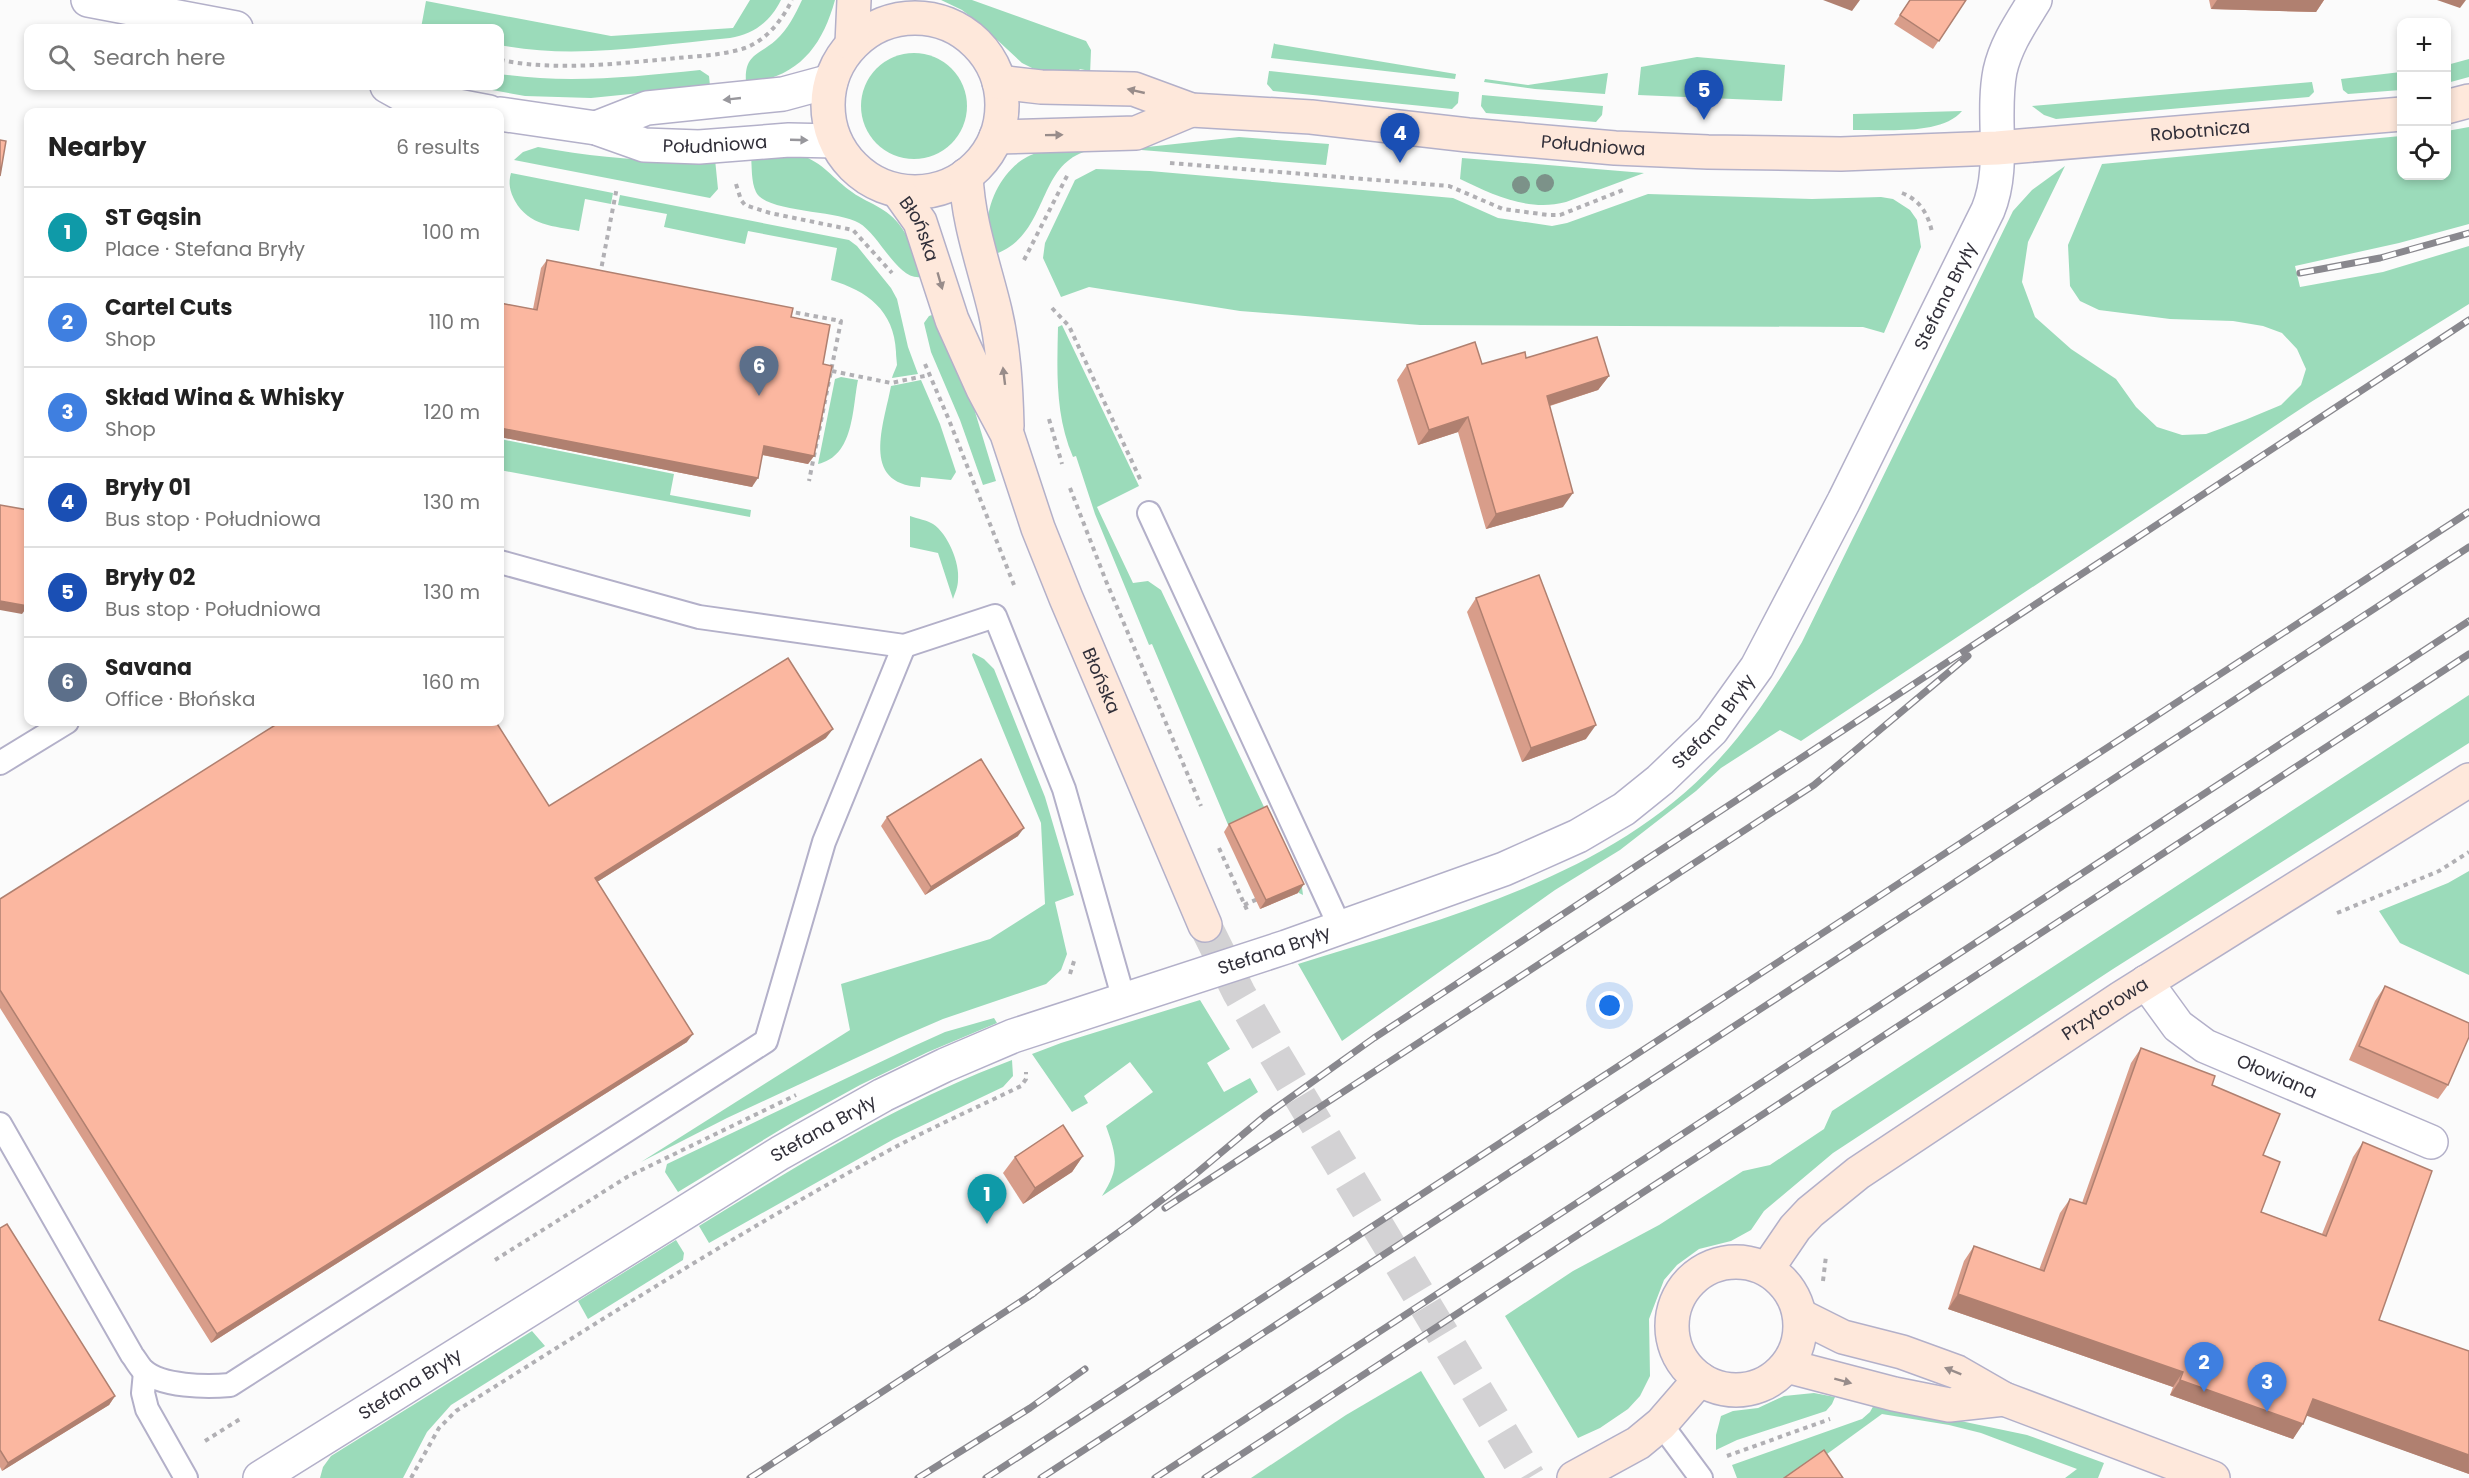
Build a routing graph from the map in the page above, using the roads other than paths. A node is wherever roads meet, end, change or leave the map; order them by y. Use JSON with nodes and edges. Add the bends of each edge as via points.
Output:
{"nodes":[{"id":1,"x":88,"y":0,"type":"edge"},
{"id":2,"x":854,"y":0,"type":"edge"},
{"id":3,"x":2035,"y":0,"type":"edge"},
{"id":4,"x":917,"y":9,"type":"edge"},
{"id":5,"x":215,"y":24,"type":"edge"},
{"id":6,"x":852,"y":44,"type":"junction"},
{"id":7,"x":831,"y":81,"type":"junction"},
{"id":8,"x":999,"y":82,"type":"junction"},
{"id":9,"x":394,"y":90,"type":"edge"},
{"id":10,"x":2469,"y":101,"type":"edge"},
{"id":11,"x":2451,"y":106,"type":"edge"},
{"id":12,"x":468,"y":108,"type":"edge"},
{"id":13,"x":1191,"y":110,"type":"junction"},
{"id":14,"x":2397,"y":114,"type":"edge"},
{"id":15,"x":504,"y":115,"type":"edge"},
{"id":16,"x":596,"y":128,"type":"junction"},
{"id":17,"x":996,"y":137,"type":"junction"},
{"id":18,"x":835,"y":141,"type":"junction"},
{"id":19,"x":1997,"y":148,"type":"junction"},
{"id":20,"x":966,"y":175,"type":"junction"},
{"id":21,"x":898,"y":191,"type":"junction"},
{"id":22,"x":1007,"y":434,"type":"junction"},
{"id":23,"x":1149,"y":513,"type":"road end"},
{"id":24,"x":504,"y":563,"type":"edge"},
{"id":25,"x":904,"y":646,"type":"junction"},
{"id":26,"x":60,"y":726,"type":"edge"},
{"id":27,"x":0,"y":763,"type":"edge"},
{"id":28,"x":2469,"y":780,"type":"edge"},
{"id":29,"x":1205,"y":924,"type":"tunnel mouth"},
{"id":30,"x":1340,"y":927,"type":"junction"},
{"id":31,"x":2146,"y":982,"type":"junction"},
{"id":32,"x":1124,"y":1000,"type":"junction"},
{"id":33,"x":0,"y":1124,"type":"edge"},
{"id":34,"x":2431,"y":1142,"type":"dead end"},
{"id":35,"x":1767,"y":1269,"type":"junction"},
{"id":36,"x":1801,"y":1316,"type":"junction"},
{"id":37,"x":1787,"y":1366,"type":"junction"},
{"id":38,"x":145,"y":1372,"type":"junction"},
{"id":39,"x":1700,"y":1380,"type":"junction"},
{"id":40,"x":2004,"y":1399,"type":"junction"},
{"id":41,"x":1661,"y":1424,"type":"junction"},
{"id":42,"x":276,"y":1474,"type":"edge"},
{"id":43,"x":186,"y":1478,"type":"edge"},
{"id":44,"x":1574,"y":1478,"type":"edge"},
{"id":45,"x":1701,"y":1478,"type":"edge"},
{"id":46,"x":2214,"y":1478,"type":"edge"}],
"edges":[{"from":1,"to":5,"type":"street"},
{"from":2,"to":6,"type":"street"},
{"from":3,"to":19,"type":"street","name":"Stefana Bryły","via":[[2008,45],[2000,73]]},
{"from":4,"to":6,"type":"street"},
{"from":4,"to":8,"type":"street","via":[[965,34],[986,55]]},
{"from":6,"to":7,"type":"street"},
{"from":7,"to":16,"type":"street","name":"Południowa","one_way":true,"via":[[783,94],[647,108]]},
{"from":7,"to":18,"type":"street","via":[[829,122]]},
{"from":13,"to":8,"type":"street","name":"Południowa","one_way":true,"via":[[1134,89]]},
{"from":8,"to":17,"type":"street","via":[[1002,100]]},
{"from":9,"to":12,"type":"street","via":[[405,96]]},
{"from":10,"to":11,"type":"street"},
{"from":17,"to":13,"type":"street","name":"Południowa","one_way":true,"via":[[1136,133]]},
{"from":13,"to":19,"type":"street","name":"Południowa","via":[[1696,152],[1841,154]]},
{"from":14,"to":19,"type":"street","name":"Robotnicza"},
{"from":15,"to":16,"type":"street","name":"Południowa"},
{"from":16,"to":18,"type":"street","name":"Południowa","one_way":true,"via":[[644,145],[699,147],[789,140]]},
{"from":17,"to":20,"type":"street","via":[[978,165]]},
{"from":18,"to":21,"type":"street","via":[[861,174]]},
{"from":19,"to":30,"type":"street","name":"Stefana Bryły","via":[[1996,181],[1988,210],[1770,645],[1712,730],[1624,809],[1578,836],[1504,870]]},
{"from":20,"to":21,"type":"street","via":[[945,187],[922,192]]},
{"from":22,"to":20,"type":"street","name":"Błońska","one_way":true,"via":[[1006,381],[995,312],[974,237]]},
{"from":21,"to":22,"type":"street","name":"Błońska","one_way":true,"via":[[920,222],[952,320]]},
{"from":22,"to":29,"type":"street","name":"Błońska","via":[[1066,598]]},
{"from":23,"to":30,"type":"lane"},
{"from":24,"to":25,"type":"lane","via":[[699,617]]},
{"from":25,"to":32,"type":"lane","via":[[995,616],[1064,789]]},
{"from":25,"to":38,"type":"lane","via":[[824,842],[766,1041],[230,1385],[201,1387]]},
{"from":26,"to":27,"type":"lane"},
{"from":28,"to":31,"type":"street","name":"Przytorowa"},
{"from":30,"to":32,"type":"street","name":"Stefana Bryły"},
{"from":31,"to":34,"type":"street","name":"Ołowiana","via":[[2178,1026],[2205,1046]]},
{"from":31,"to":35,"type":"street","name":"Przytorowa","via":[[1858,1173],[1803,1220]]},
{"from":32,"to":42,"type":"street","name":"Stefana Bryły","via":[[1013,1036],[883,1095],[752,1171]]},
{"from":33,"to":38,"type":"lane"},
{"from":35,"to":36,"type":"street","via":[[1791,1291]]},
{"from":35,"to":39,"type":"street","via":[[1740,1261],[1712,1266],[1689,1281],[1681,1292],[1672,1319],[1675,1347],[1681,1360]]},
{"from":36,"to":37,"type":"street","via":[[1800,1338]]},
{"from":40,"to":36,"type":"street","one_way":true,"via":[[1957,1372],[1843,1337]]},
{"from":37,"to":39,"type":"street","via":[[1768,1381],[1746,1390],[1730,1390]]},
{"from":37,"to":40,"type":"street","one_way":true,"via":[[1949,1405]]},
{"from":38,"to":43,"type":"lane","via":[[143,1393],[147,1409]]},
{"from":39,"to":41,"type":"street"},
{"from":40,"to":46,"type":"street"},
{"from":41,"to":44,"type":"street","via":[[1638,1443]]},
{"from":41,"to":45,"type":"lane"}]}
